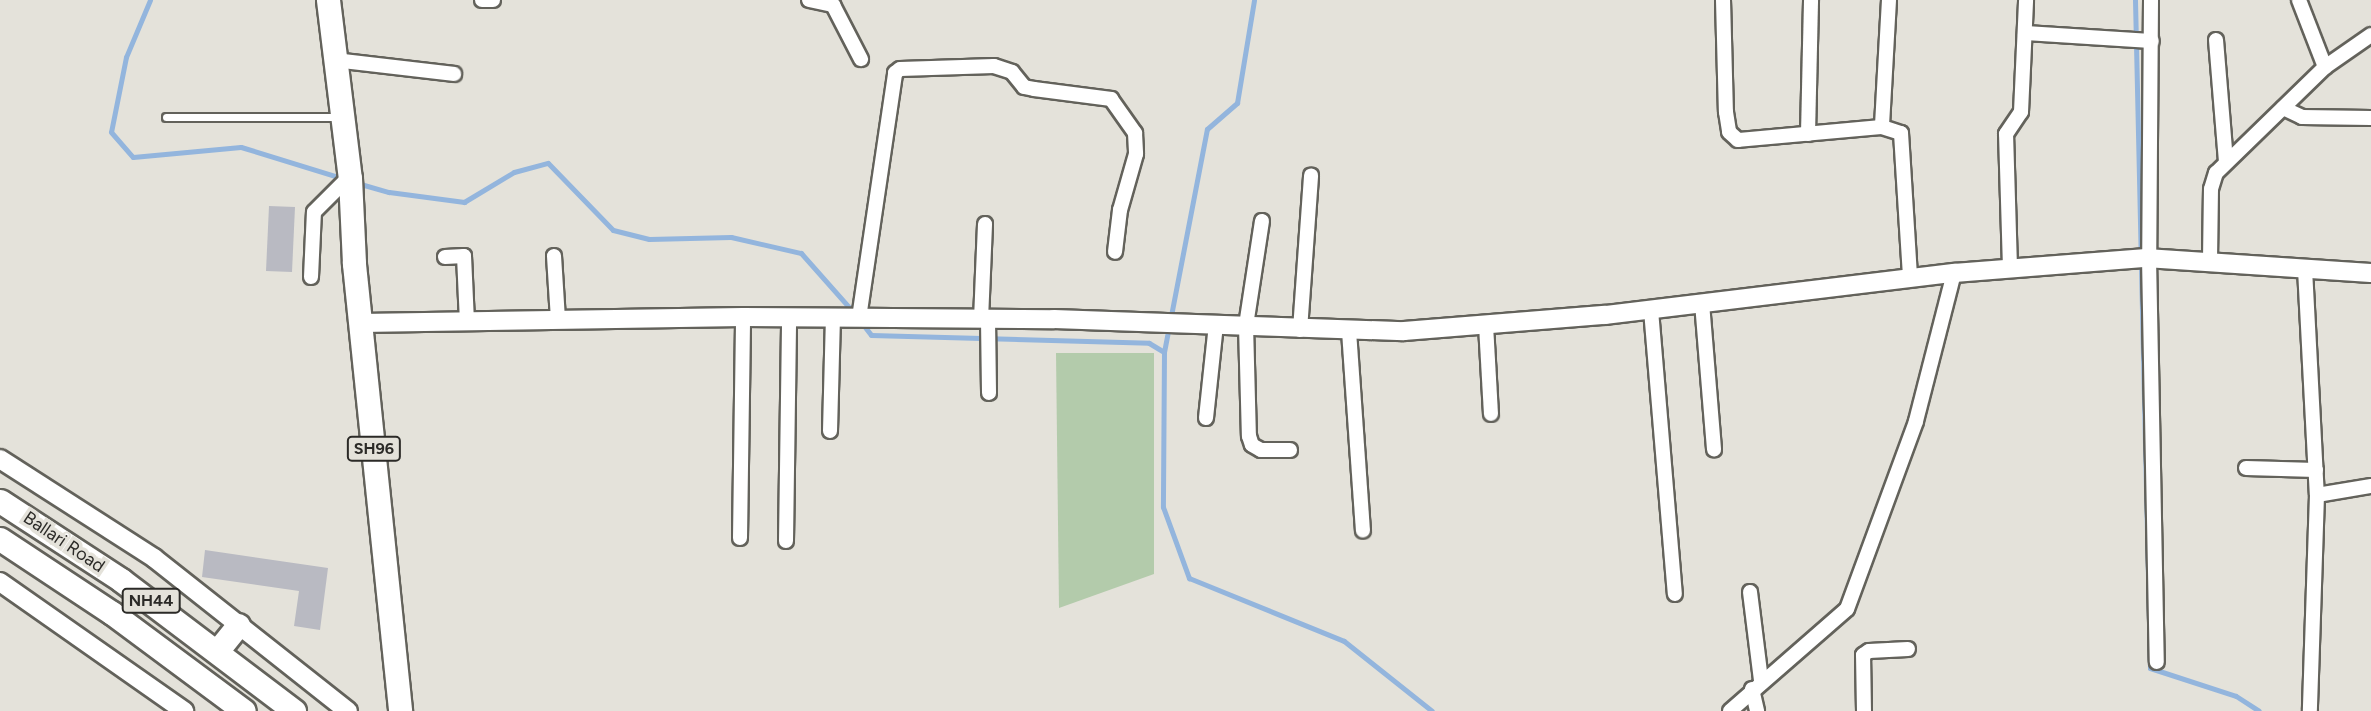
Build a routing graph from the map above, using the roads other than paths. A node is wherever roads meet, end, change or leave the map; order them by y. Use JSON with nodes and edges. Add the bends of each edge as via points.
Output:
{"nodes":[{"id":1,"x":328,"y":0,"type":"edge"},
{"id":2,"x":482,"y":0,"type":"edge"},
{"id":3,"x":493,"y":0,"type":"edge"},
{"id":4,"x":809,"y":0,"type":"edge"},
{"id":5,"x":1723,"y":0,"type":"edge"},
{"id":6,"x":1811,"y":0,"type":"edge"},
{"id":7,"x":1889,"y":0,"type":"edge"},
{"id":8,"x":2026,"y":0,"type":"edge"},
{"id":9,"x":2151,"y":0,"type":"edge"},
{"id":10,"x":2299,"y":0,"type":"edge"},
{"id":11,"x":2025,"y":33,"type":"junction"},
{"id":12,"x":2371,"y":35,"type":"edge"},
{"id":13,"x":2216,"y":40,"type":"dead end"},
{"id":14,"x":2152,"y":41,"type":"junction"},
{"id":15,"x":861,"y":59,"type":"dead end"},
{"id":16,"x":335,"y":60,"type":"junction"},
{"id":17,"x":2325,"y":67,"type":"junction"},
{"id":18,"x":454,"y":74,"type":"dead end"},
{"id":19,"x":2283,"y":108,"type":"junction"},
{"id":20,"x":166,"y":117,"type":"dead end"},
{"id":21,"x":342,"y":117,"type":"junction"},
{"id":22,"x":2371,"y":118,"type":"edge"},
{"id":23,"x":1882,"y":127,"type":"junction"},
{"id":24,"x":1808,"y":134,"type":"junction"},
{"id":25,"x":2226,"y":161,"type":"junction"},
{"id":26,"x":1311,"y":175,"type":"dead end"},
{"id":27,"x":350,"y":181,"type":"junction"},
{"id":28,"x":1262,"y":220,"type":"dead end"},
{"id":29,"x":985,"y":224,"type":"dead end"},
{"id":30,"x":1115,"y":252,"type":"dead end"},
{"id":31,"x":554,"y":256,"type":"dead end"},
{"id":32,"x":445,"y":257,"type":"dead end"},
{"id":33,"x":2142,"y":259,"type":"junction"},
{"id":34,"x":2210,"y":260,"type":"junction"},
{"id":35,"x":2010,"y":268,"type":"junction"},
{"id":36,"x":2305,"y":269,"type":"junction"},
{"id":37,"x":1954,"y":273,"type":"junction"},
{"id":38,"x":2371,"y":273,"type":"edge"},
{"id":39,"x":312,"y":277,"type":"dead end"},
{"id":40,"x":1910,"y":278,"type":"junction"},
{"id":41,"x":1702,"y":303,"type":"junction"},
{"id":42,"x":1651,"y":310,"type":"junction"},
{"id":43,"x":743,"y":317,"type":"junction"},
{"id":44,"x":789,"y":317,"type":"junction"},
{"id":45,"x":847,"y":318,"type":"junction"},
{"id":46,"x":558,"y":320,"type":"junction"},
{"id":47,"x":984,"y":320,"type":"junction"},
{"id":48,"x":467,"y":321,"type":"junction"},
{"id":49,"x":361,"y":323,"type":"junction"},
{"id":50,"x":1216,"y":325,"type":"junction"},
{"id":51,"x":1486,"y":325,"type":"junction"},
{"id":52,"x":1246,"y":326,"type":"junction"},
{"id":53,"x":1300,"y":330,"type":"junction"},
{"id":54,"x":1349,"y":331,"type":"junction"},
{"id":55,"x":989,"y":393,"type":"dead end"},
{"id":56,"x":1490,"y":414,"type":"dead end"},
{"id":57,"x":1206,"y":418,"type":"dead end"},
{"id":58,"x":830,"y":431,"type":"dead end"},
{"id":59,"x":1290,"y":450,"type":"dead end"},
{"id":60,"x":1714,"y":450,"type":"dead end"},
{"id":61,"x":0,"y":459,"type":"edge"},
{"id":62,"x":2246,"y":468,"type":"dead end"},
{"id":63,"x":2316,"y":470,"type":"junction"},
{"id":64,"x":2371,"y":486,"type":"edge"},
{"id":65,"x":2317,"y":495,"type":"junction"},
{"id":66,"x":0,"y":501,"type":"edge"},
{"id":67,"x":1363,"y":531,"type":"dead end"},
{"id":68,"x":740,"y":538,"type":"dead end"},
{"id":69,"x":0,"y":539,"type":"edge"},
{"id":70,"x":786,"y":541,"type":"dead end"},
{"id":71,"x":0,"y":582,"type":"edge"},
{"id":72,"x":1750,"y":592,"type":"dead end"},
{"id":73,"x":1675,"y":594,"type":"dead end"},
{"id":74,"x":238,"y":625,"type":"junction"},
{"id":75,"x":1908,"y":649,"type":"dead end"},
{"id":76,"x":218,"y":650,"type":"junction"},
{"id":77,"x":2157,"y":662,"type":"dead end"},
{"id":78,"x":1757,"y":684,"type":"junction"},
{"id":79,"x":184,"y":711,"type":"edge"},
{"id":80,"x":244,"y":711,"type":"edge"},
{"id":81,"x":294,"y":711,"type":"edge"},
{"id":82,"x":348,"y":711,"type":"edge"},
{"id":83,"x":400,"y":711,"type":"edge"},
{"id":84,"x":1730,"y":711,"type":"edge"},
{"id":85,"x":1757,"y":711,"type":"edge"},
{"id":86,"x":1864,"y":711,"type":"edge"},
{"id":87,"x":2310,"y":711,"type":"edge"}],
"edges":[{"from":1,"to":16,"type":"main road","number":"SH96"},
{"from":2,"to":3,"type":"street"},
{"from":4,"to":15,"type":"street","via":[[833,5]]},
{"from":5,"to":24,"type":"street","via":[[1729,132],[1738,140]]},
{"from":6,"to":24,"type":"street"},
{"from":7,"to":23,"type":"street"},
{"from":8,"to":11,"type":"street"},
{"from":9,"to":14,"type":"street"},
{"from":10,"to":17,"type":"street"},
{"from":11,"to":14,"type":"street"},
{"from":11,"to":35,"type":"street","via":[[2021,112],[2006,134]]},
{"from":12,"to":17,"type":"street"},
{"from":13,"to":25,"type":"street"},
{"from":14,"to":33,"type":"street"},
{"from":16,"to":18,"type":"street"},
{"from":16,"to":21,"type":"main road","number":"SH96"},
{"from":17,"to":19,"type":"street"},
{"from":19,"to":22,"type":"street","via":[[2302,117]]},
{"from":19,"to":25,"type":"street"},
{"from":20,"to":21,"type":"lane"},
{"from":21,"to":27,"type":"main road","number":"SH96"},
{"from":23,"to":24,"type":"street"},
{"from":23,"to":40,"type":"street","via":[[1901,133]]},
{"from":25,"to":34,"type":"street","via":[[2211,189]]},
{"from":26,"to":53,"type":"street"},
{"from":27,"to":39,"type":"street","via":[[314,212]]},
{"from":27,"to":49,"type":"main road","number":"SH96"},
{"from":28,"to":52,"type":"street"},
{"from":29,"to":47,"type":"street"},
{"from":30,"to":45,"type":"street","via":[[1120,211],[1136,154],[1135,133],[1111,99],[1024,87],[1012,72],[994,66],[900,69],[895,73]]},
{"from":31,"to":46,"type":"street"},
{"from":32,"to":48,"type":"street","via":[[464,256]]},
{"from":33,"to":34,"type":"street"},
{"from":33,"to":35,"type":"street"},
{"from":33,"to":77,"type":"street"},
{"from":34,"to":36,"type":"street"},
{"from":35,"to":37,"type":"street"},
{"from":36,"to":38,"type":"street"},
{"from":36,"to":63,"type":"street"},
{"from":37,"to":40,"type":"street"},
{"from":37,"to":78,"type":"street","via":[[1916,421],[1847,609],[1830,628]]},
{"from":40,"to":41,"type":"street"},
{"from":41,"to":42,"type":"street"},
{"from":41,"to":60,"type":"street"},
{"from":42,"to":51,"type":"street"},
{"from":42,"to":73,"type":"street"},
{"from":43,"to":44,"type":"street"},
{"from":43,"to":46,"type":"street"},
{"from":43,"to":68,"type":"street"},
{"from":44,"to":45,"type":"street"},
{"from":44,"to":70,"type":"street"},
{"from":45,"to":47,"type":"street"},
{"from":45,"to":58,"type":"street"},
{"from":46,"to":48,"type":"street"},
{"from":47,"to":50,"type":"street"},
{"from":47,"to":55,"type":"street"},
{"from":48,"to":49,"type":"street"},
{"from":49,"to":83,"type":"main road","number":"SH96"},
{"from":50,"to":52,"type":"street"},
{"from":50,"to":57,"type":"street"},
{"from":51,"to":54,"type":"street"},
{"from":51,"to":56,"type":"street"},
{"from":52,"to":53,"type":"street"},
{"from":52,"to":59,"type":"street","via":[[1252,446]]},
{"from":53,"to":54,"type":"street"},
{"from":54,"to":67,"type":"street"},
{"from":61,"to":74,"type":"street","via":[[154,558]]},
{"from":62,"to":63,"type":"street"},
{"from":63,"to":65,"type":"street"},
{"from":64,"to":65,"type":"street"},
{"from":65,"to":87,"type":"street"},
{"from":66,"to":76,"type":"main road","name":"Ballari Road","number":"NH44"},
{"from":69,"to":80,"type":"main road","name":"Ballari Road","number":"NH44","via":[[112,613]]},
{"from":71,"to":79,"type":"street"},
{"from":72,"to":78,"type":"street"},
{"from":74,"to":76,"type":"main road"},
{"from":74,"to":82,"type":"street"},
{"from":75,"to":86,"type":"street","via":[[1869,650],[1863,655]]},
{"from":76,"to":81,"type":"main road","name":"Ballari Road","number":"NH44"},
{"from":78,"to":84,"type":"street"},
{"from":78,"to":85,"type":"street"}]}
